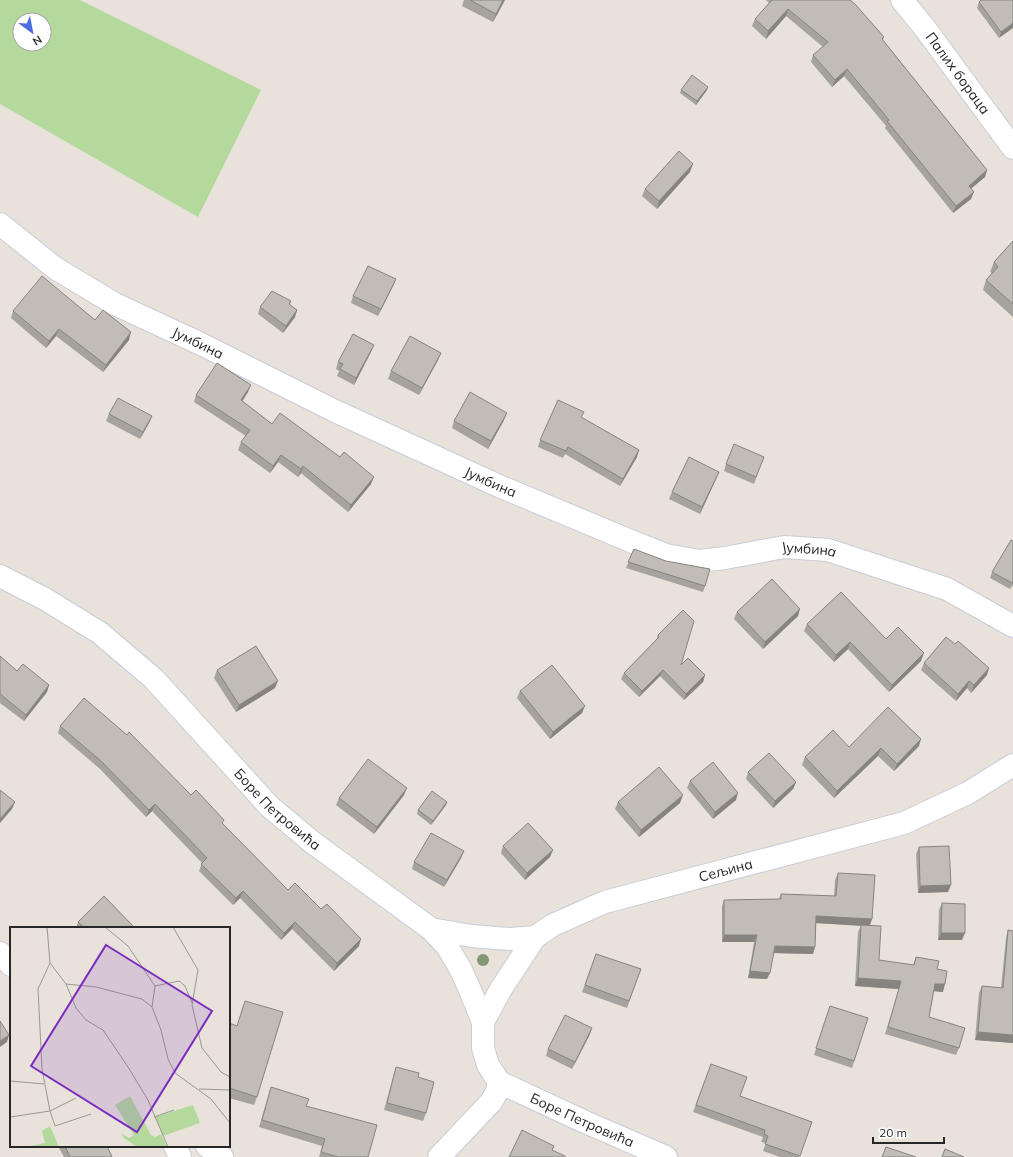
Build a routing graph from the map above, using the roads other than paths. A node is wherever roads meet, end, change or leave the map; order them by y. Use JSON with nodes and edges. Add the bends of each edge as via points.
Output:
{"nodes":[{"id":1,"x":902,"y":0,"type":"edge"},
{"id":2,"x":1013,"y":148,"type":"edge"},
{"id":3,"x":0,"y":224,"type":"edge"},
{"id":4,"x":0,"y":576,"type":"edge"},
{"id":5,"x":1013,"y":626,"type":"edge"},
{"id":6,"x":1013,"y":765,"type":"edge"},
{"id":7,"x":431,"y":928,"type":"junction"},
{"id":8,"x":535,"y":937,"type":"junction"},
{"id":9,"x":0,"y":953,"type":"edge"},
{"id":10,"x":10,"y":964,"type":"edge"},
{"id":11,"x":483,"y":1022,"type":"junction"},
{"id":12,"x":499,"y":1082,"type":"junction"},
{"id":13,"x":175,"y":1147,"type":"edge"},
{"id":14,"x":208,"y":1147,"type":"edge"},
{"id":15,"x":180,"y":1157,"type":"edge"},
{"id":16,"x":222,"y":1157,"type":"edge"},
{"id":17,"x":439,"y":1157,"type":"edge"},
{"id":18,"x":666,"y":1157,"type":"edge"}],
"edges":[{"from":1,"to":2,"type":"street","name":"Палих бораца"},
{"from":3,"to":5,"type":"street","name":"Јумбина","via":[[55,268],[115,304],[335,411],[499,486],[633,542],[666,555],[699,561],[784,547],[828,550],[947,589]]},
{"from":4,"to":7,"type":"street","name":"Боре Петровића","via":[[45,599],[100,633],[154,679],[269,806],[312,842]]},
{"from":6,"to":8,"type":"street","name":"Сељина","via":[[968,794],[904,823],[605,902],[553,925]]},
{"from":7,"to":8,"type":"street","name":"Сељина","via":[[495,938]]},
{"from":7,"to":11,"type":"street","name":"Боре Петровића","via":[[447,946],[461,970]]},
{"from":8,"to":11,"type":"street"},
{"from":9,"to":10,"type":"street"},
{"from":11,"to":12,"type":"street","name":"Боре Петровића","via":[[483,1048],[488,1065]]},
{"from":12,"to":17,"type":"street","via":[[491,1102]]},
{"from":12,"to":18,"type":"street","name":"Боре Петровића"},
{"from":13,"to":15,"type":"street"},
{"from":14,"to":16,"type":"street"}]}
